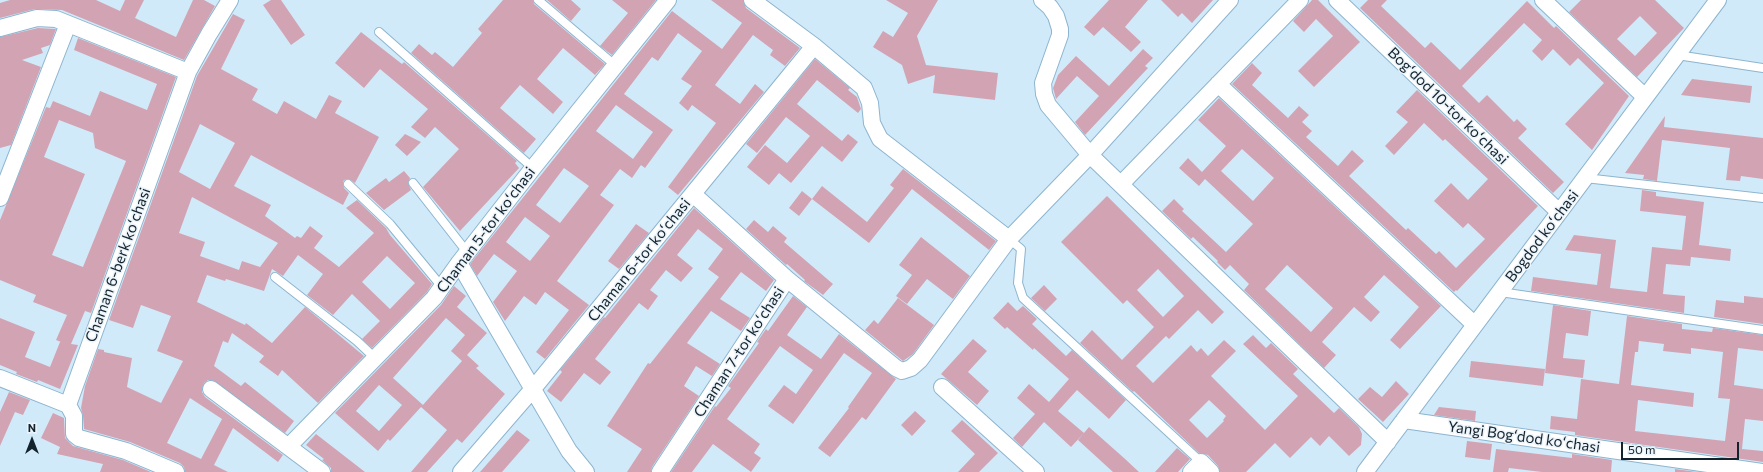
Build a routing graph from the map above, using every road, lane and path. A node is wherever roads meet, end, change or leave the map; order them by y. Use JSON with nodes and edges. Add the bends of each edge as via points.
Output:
{"nodes":[{"id":1,"x":230,"y":0,"type":"edge"},
{"id":2,"x":538,"y":0,"type":"edge"},
{"id":3,"x":668,"y":0,"type":"edge"},
{"id":4,"x":752,"y":0,"type":"edge"},
{"id":5,"x":1042,"y":0,"type":"edge"},
{"id":6,"x":1230,"y":0,"type":"edge"},
{"id":7,"x":1300,"y":0,"type":"edge"},
{"id":8,"x":1337,"y":0,"type":"edge"},
{"id":9,"x":1543,"y":0,"type":"edge"},
{"id":10,"x":1718,"y":0,"type":"edge"},
{"id":11,"x":68,"y":24,"type":"junction"},
{"id":12,"x":0,"y":28,"type":"edge"},
{"id":13,"x":379,"y":32,"type":"dead end"},
{"id":14,"x":814,"y":46,"type":"junction"},
{"id":15,"x":1677,"y":55,"type":"junction"},
{"id":16,"x":616,"y":66,"type":"junction"},
{"id":17,"x":1763,"y":68,"type":"edge"},
{"id":18,"x":188,"y":72,"type":"junction"},
{"id":19,"x":1218,"y":84,"type":"junction"},
{"id":20,"x":1645,"y":97,"type":"junction"},
{"id":21,"x":1090,"y":155,"type":"junction"},
{"id":22,"x":533,"y":168,"type":"junction"},
{"id":23,"x":1585,"y":178,"type":"junction"},
{"id":24,"x":413,"y":183,"type":"dead end"},
{"id":25,"x":348,"y":184,"type":"dead end"},
{"id":26,"x":1121,"y":184,"type":"junction"},
{"id":27,"x":1,"y":187,"type":"edge"},
{"id":28,"x":693,"y":194,"type":"junction"},
{"id":29,"x":1763,"y":198,"type":"edge"},
{"id":30,"x":1559,"y":212,"type":"junction"},
{"id":31,"x":1009,"y":239,"type":"junction"},
{"id":32,"x":463,"y":258,"type":"junction"},
{"id":33,"x":275,"y":278,"type":"dead end"},
{"id":34,"x":787,"y":279,"type":"junction"},
{"id":35,"x":442,"y":287,"type":"junction"},
{"id":36,"x":1500,"y":292,"type":"junction"},
{"id":37,"x":1476,"y":324,"type":"junction"},
{"id":38,"x":1763,"y":330,"type":"edge"},
{"id":39,"x":375,"y":358,"type":"junction"},
{"id":40,"x":0,"y":378,"type":"edge"},
{"id":41,"x":942,"y":386,"type":"dead end"},
{"id":42,"x":210,"y":389,"type":"dead end"},
{"id":43,"x":532,"y":390,"type":"junction"},
{"id":44,"x":68,"y":405,"type":"junction"},
{"id":45,"x":1404,"y":420,"type":"junction"},
{"id":46,"x":1388,"y":442,"type":"junction"},
{"id":47,"x":289,"y":446,"type":"junction"},
{"id":48,"x":1201,"y":469,"type":"edge"},
{"id":49,"x":176,"y":472,"type":"edge"},
{"id":50,"x":322,"y":472,"type":"edge"},
{"id":51,"x":461,"y":472,"type":"edge"},
{"id":52,"x":586,"y":472,"type":"edge"},
{"id":53,"x":660,"y":472,"type":"edge"},
{"id":54,"x":1036,"y":472,"type":"edge"},
{"id":55,"x":1366,"y":472,"type":"edge"},
{"id":56,"x":1763,"y":472,"type":"edge"}],
"edges":[{"from":1,"to":18,"type":"street","name":"Chaman 6-berk koʻchasi"},
{"from":2,"to":16,"type":"lane"},
{"from":3,"to":16,"type":"street","name":"Chaman 5-tor koʻchasi"},
{"from":4,"to":14,"type":"street"},
{"from":5,"to":21,"type":"street","via":[[1056,16],[1060,29],[1043,83],[1044,94],[1048,105]]},
{"from":6,"to":21,"type":"street"},
{"from":7,"to":19,"type":"street"},
{"from":8,"to":30,"type":"street","name":"Bogʻdod 10-tor koʻchasi"},
{"from":9,"to":20,"type":"street"},
{"from":10,"to":15,"type":"street","name":"Bogdod koʻchasi"},
{"from":11,"to":12,"type":"street","via":[[56,19],[37,18]]},
{"from":11,"to":18,"type":"street"},
{"from":11,"to":27,"type":"street"},
{"from":13,"to":22,"type":"lane"},
{"from":14,"to":28,"type":"street","name":"Chaman 6-tor koʻchasi"},
{"from":14,"to":31,"type":"street","via":[[864,88],[870,102],[872,123],[880,139]]},
{"from":15,"to":17,"type":"lane"},
{"from":15,"to":20,"type":"street","name":"Bogdod koʻchasi"},
{"from":16,"to":22,"type":"street","name":"Chaman 5-tor koʻchasi"},
{"from":18,"to":44,"type":"street","name":"Chaman 6-berk koʻchasi"},
{"from":19,"to":26,"type":"street"},
{"from":19,"to":37,"type":"street"},
{"from":20,"to":23,"type":"street","name":"Bogdod koʻchasi"},
{"from":21,"to":26,"type":"street"},
{"from":21,"to":31,"type":"street"},
{"from":22,"to":32,"type":"street","name":"Chaman 5-tor koʻchasi"},
{"from":23,"to":29,"type":"lane"},
{"from":23,"to":30,"type":"street","name":"Bogdod koʻchasi"},
{"from":24,"to":32,"type":"lane"},
{"from":25,"to":35,"type":"lane","via":[[390,224]]},
{"from":26,"to":46,"type":"street"},
{"from":28,"to":34,"type":"street"},
{"from":28,"to":43,"type":"street","name":"Chaman 6-tor koʻchasi"},
{"from":30,"to":36,"type":"street","name":"Bogdod koʻchasi"},
{"from":31,"to":34,"type":"street","name":"Chaman 7-tor koʻchasi","via":[[920,360],[911,368],[902,370],[896,368]]},
{"from":31,"to":48,"type":"lane","via":[[1021,249],[1018,283],[1023,298]]},
{"from":32,"to":35,"type":"street","name":"Chaman 5-tor koʻchasi"},
{"from":32,"to":43,"type":"street"},
{"from":33,"to":39,"type":"lane","via":[[357,341]]},
{"from":34,"to":53,"type":"street","name":"Chaman 7-tor koʻchasi"},
{"from":35,"to":39,"type":"street","name":"Chaman 5-tor koʻchasi"},
{"from":36,"to":37,"type":"street","name":"Bogdod koʻchasi"},
{"from":36,"to":38,"type":"lane"},
{"from":37,"to":45,"type":"street","name":"Bogdod koʻchasi"},
{"from":39,"to":47,"type":"street","name":"Chaman 5-tor koʻchasi"},
{"from":40,"to":44,"type":"street"},
{"from":41,"to":54,"type":"street"},
{"from":42,"to":47,"type":"street"},
{"from":43,"to":51,"type":"street","name":"Chaman 6-tor koʻchasi"},
{"from":43,"to":52,"type":"street","via":[[569,451]]},
{"from":44,"to":49,"type":"street","via":[[74,416],[74,434],[79,438],[126,451]]},
{"from":45,"to":46,"type":"street","name":"Bogdod koʻchasi"},
{"from":45,"to":56,"type":"street","name":"Yangi Bogʻdod koʻchasi"},
{"from":46,"to":55,"type":"street","name":"Bogdod koʻchasi"},
{"from":47,"to":50,"type":"street"}]}
